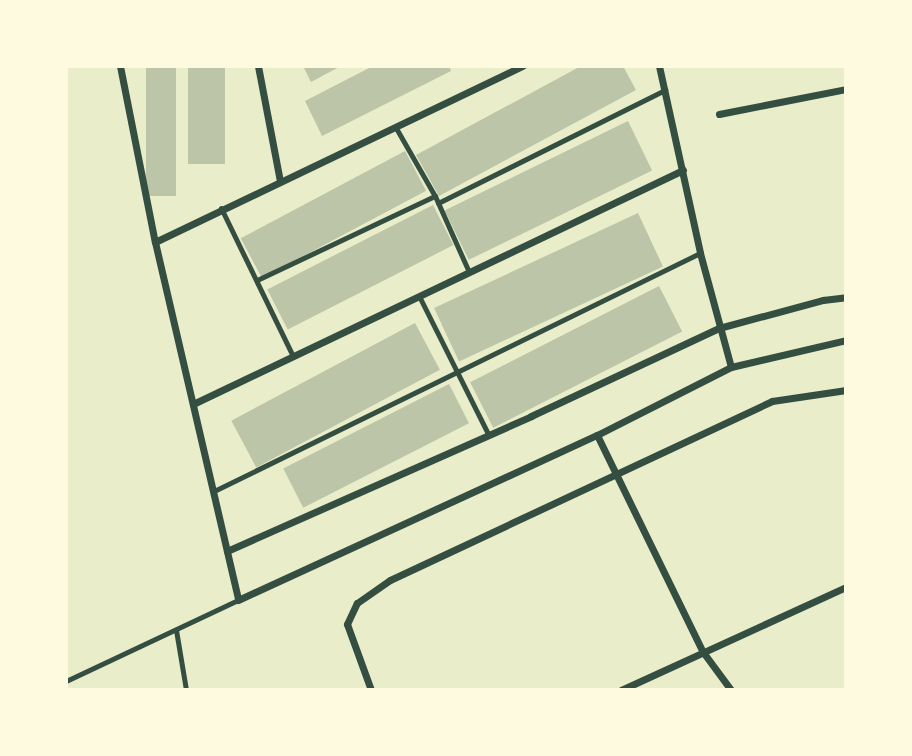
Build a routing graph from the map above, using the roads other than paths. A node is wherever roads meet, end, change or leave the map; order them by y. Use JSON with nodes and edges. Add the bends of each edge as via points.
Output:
{"nodes":[{"id":1,"x":120,"y":66,"type":"edge"},
{"id":2,"x":258,"y":66,"type":"edge"},
{"id":3,"x":523,"y":66,"type":"edge"},
{"id":4,"x":659,"y":66,"type":"edge"},
{"id":5,"x":845,"y":89,"type":"edge"},
{"id":6,"x":665,"y":90,"type":"junction"},
{"id":7,"x":719,"y":114,"type":"dead end"},
{"id":8,"x":396,"y":128,"type":"junction"},
{"id":9,"x":683,"y":170,"type":"junction"},
{"id":10,"x":280,"y":181,"type":"junction"},
{"id":11,"x":435,"y":196,"type":"junction"},
{"id":12,"x":438,"y":203,"type":"junction"},
{"id":13,"x":221,"y":208,"type":"junction"},
{"id":14,"x":155,"y":242,"type":"junction"},
{"id":15,"x":700,"y":253,"type":"junction"},
{"id":16,"x":469,"y":272,"type":"junction"},
{"id":17,"x":257,"y":280,"type":"junction"},
{"id":18,"x":419,"y":296,"type":"junction"},
{"id":19,"x":845,"y":297,"type":"edge"},
{"id":20,"x":719,"y":328,"type":"junction"},
{"id":21,"x":845,"y":340,"type":"edge"},
{"id":22,"x":293,"y":356,"type":"junction"},
{"id":23,"x":731,"y":367,"type":"junction"},
{"id":24,"x":457,"y":370,"type":"junction"},
{"id":25,"x":845,"y":390,"type":"edge"},
{"id":26,"x":193,"y":404,"type":"junction"},
{"id":27,"x":488,"y":434,"type":"junction"},
{"id":28,"x":597,"y":435,"type":"junction"},
{"id":29,"x":615,"y":476,"type":"junction"},
{"id":30,"x":214,"y":491,"type":"junction"},
{"id":31,"x":227,"y":551,"type":"junction"},
{"id":32,"x":845,"y":587,"type":"edge"},
{"id":33,"x":238,"y":600,"type":"junction"},
{"id":34,"x":176,"y":629,"type":"junction"},
{"id":35,"x":703,"y":652,"type":"junction"},
{"id":36,"x":66,"y":681,"type":"edge"},
{"id":37,"x":186,"y":690,"type":"edge"},
{"id":38,"x":371,"y":690,"type":"edge"},
{"id":39,"x":621,"y":690,"type":"edge"},
{"id":40,"x":731,"y":690,"type":"edge"}],
"edges":[{"from":1,"to":14,"type":"street"},
{"from":2,"to":10,"type":"street"},
{"from":3,"to":8,"type":"street"},
{"from":4,"to":6,"type":"street"},
{"from":5,"to":7,"type":"street"},
{"from":6,"to":9,"type":"street"},
{"from":6,"to":12,"type":"lane"},
{"from":8,"to":10,"type":"street"},
{"from":8,"to":11,"type":"lane"},
{"from":9,"to":15,"type":"street"},
{"from":9,"to":16,"type":"street"},
{"from":10,"to":13,"type":"street"},
{"from":11,"to":12,"type":"lane"},
{"from":11,"to":17,"type":"lane"},
{"from":12,"to":16,"type":"lane"},
{"from":13,"to":14,"type":"street"},
{"from":13,"to":17,"type":"lane"},
{"from":14,"to":26,"type":"street"},
{"from":15,"to":20,"type":"street"},
{"from":15,"to":24,"type":"lane"},
{"from":16,"to":18,"type":"street"},
{"from":17,"to":22,"type":"lane"},
{"from":18,"to":22,"type":"street"},
{"from":18,"to":24,"type":"lane"},
{"from":19,"to":20,"type":"street"},
{"from":20,"to":23,"type":"street"},
{"from":20,"to":27,"type":"street"},
{"from":21,"to":23,"type":"street"},
{"from":22,"to":26,"type":"street"},
{"from":23,"to":28,"type":"street"},
{"from":24,"to":27,"type":"lane"},
{"from":24,"to":30,"type":"lane"},
{"from":25,"to":29,"type":"street","via":[[772,401]]},
{"from":26,"to":30,"type":"street"},
{"from":27,"to":31,"type":"street"},
{"from":28,"to":29,"type":"street"},
{"from":28,"to":33,"type":"street"},
{"from":29,"to":35,"type":"street"},
{"from":29,"to":38,"type":"street","via":[[390,580],[357,603],[347,624]]},
{"from":30,"to":31,"type":"street"},
{"from":31,"to":33,"type":"street"},
{"from":32,"to":35,"type":"street"},
{"from":33,"to":34,"type":"lane"},
{"from":34,"to":36,"type":"lane"},
{"from":34,"to":37,"type":"lane"},
{"from":35,"to":39,"type":"street"},
{"from":35,"to":40,"type":"street"}]}
